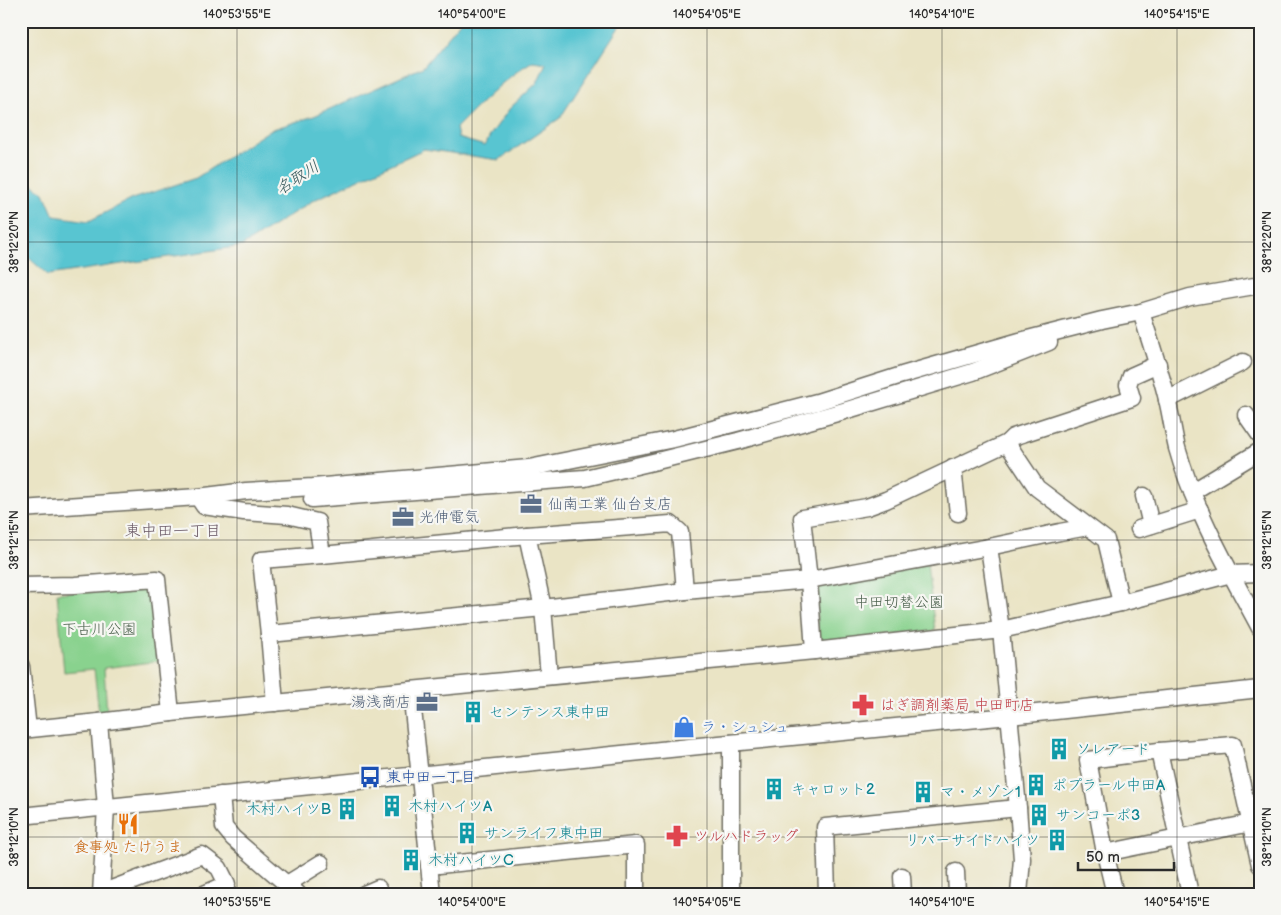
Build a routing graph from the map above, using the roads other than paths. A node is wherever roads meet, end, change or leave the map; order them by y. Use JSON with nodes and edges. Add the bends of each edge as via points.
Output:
{"nodes":[{"id":1,"x":1260,"y":285,"type":"edge"},
{"id":2,"x":1141,"y":312,"type":"junction"},
{"id":3,"x":1243,"y":362,"type":"dead end"},
{"id":4,"x":1158,"y":364,"type":"junction"},
{"id":5,"x":1168,"y":400,"type":"junction"},
{"id":6,"x":1246,"y":415,"type":"dead end"},
{"id":7,"x":1260,"y":434,"type":"edge"},
{"id":8,"x":1007,"y":443,"type":"junction"},
{"id":9,"x":1260,"y":451,"type":"edge"},
{"id":10,"x":953,"y":468,"type":"junction"},
{"id":11,"x":1192,"y":492,"type":"junction"},
{"id":12,"x":1144,"y":496,"type":"dead end"},
{"id":13,"x":198,"y":498,"type":"junction"},
{"id":14,"x":21,"y":508,"type":"edge"},
{"id":15,"x":1200,"y":510,"type":"junction"},
{"id":16,"x":958,"y":513,"type":"dead end"},
{"id":17,"x":21,"y":519,"type":"edge"},
{"id":18,"x":1088,"y":527,"type":"junction"},
{"id":19,"x":527,"y":535,"type":"junction"},
{"id":20,"x":989,"y":547,"type":"junction"},
{"id":21,"x":322,"y":555,"type":"junction"},
{"id":22,"x":1260,"y":573,"type":"edge"},
{"id":23,"x":1231,"y":574,"type":"junction"},
{"id":24,"x":809,"y":580,"type":"junction"},
{"id":25,"x":21,"y":586,"type":"edge"},
{"id":26,"x":685,"y":591,"type":"junction"},
{"id":27,"x":1121,"y":603,"type":"junction"},
{"id":28,"x":543,"y":608,"type":"junction"},
{"id":29,"x":1260,"y":628,"type":"edge"},
{"id":30,"x":1001,"y":630,"type":"junction"},
{"id":31,"x":269,"y":634,"type":"junction"},
{"id":32,"x":814,"y":651,"type":"junction"},
{"id":33,"x":21,"y":666,"type":"edge"},
{"id":34,"x":549,"y":676,"type":"junction"},
{"id":35,"x":1260,"y":689,"type":"edge"},
{"id":36,"x":411,"y":690,"type":"junction"},
{"id":37,"x":275,"y":703,"type":"junction"},
{"id":38,"x":170,"y":713,"type":"junction"},
{"id":39,"x":1009,"y":716,"type":"junction"},
{"id":40,"x":99,"y":722,"type":"junction"},
{"id":41,"x":25,"y":729,"type":"edge"},
{"id":42,"x":731,"y":743,"type":"junction"},
{"id":43,"x":1159,"y":751,"type":"junction"},
{"id":44,"x":420,"y":774,"type":"junction"},
{"id":45,"x":221,"y":795,"type":"junction"},
{"id":46,"x":106,"y":807,"type":"junction"},
{"id":47,"x":1018,"y":808,"type":"junction"},
{"id":48,"x":21,"y":816,"type":"edge"},
{"id":49,"x":1251,"y":823,"type":"junction"},
{"id":50,"x":1178,"y":838,"type":"junction"},
{"id":51,"x":1105,"y":853,"type":"junction"},
{"id":52,"x":321,"y":863,"type":"dead end"},
{"id":53,"x":1260,"y":865,"type":"edge"},
{"id":54,"x":430,"y":866,"type":"junction"},
{"id":55,"x":956,"y":872,"type":"dead end"},
{"id":56,"x":902,"y":876,"type":"dead end"},
{"id":57,"x":292,"y":889,"type":"edge"},
{"id":58,"x":101,"y":894,"type":"edge"},
{"id":59,"x":204,"y":894,"type":"edge"},
{"id":60,"x":432,"y":894,"type":"edge"},
{"id":61,"x":636,"y":894,"type":"edge"},
{"id":62,"x":731,"y":894,"type":"edge"},
{"id":63,"x":827,"y":894,"type":"edge"},
{"id":64,"x":902,"y":894,"type":"edge"},
{"id":65,"x":957,"y":894,"type":"edge"},
{"id":66,"x":1020,"y":894,"type":"edge"},
{"id":67,"x":1115,"y":894,"type":"edge"},
{"id":68,"x":1190,"y":894,"type":"edge"}],
"edges":[{"from":1,"to":2,"type":"street","via":[[1190,297]]},
{"from":2,"to":4,"type":"street"},
{"from":2,"to":13,"type":"street","via":[[1102,320],[973,372],[844,411],[657,462],[584,478],[313,498]]},
{"from":3,"to":5,"type":"street"},
{"from":4,"to":5,"type":"street"},
{"from":4,"to":8,"type":"street","via":[[1131,376],[1128,385],[1132,398],[1013,437]]},
{"from":5,"to":11,"type":"street","via":[[1177,447]]},
{"from":6,"to":7,"type":"street"},
{"from":8,"to":10,"type":"street"},
{"from":8,"to":18,"type":"street","via":[[1037,488]]},
{"from":9,"to":11,"type":"street"},
{"from":10,"to":16,"type":"street"},
{"from":10,"to":24,"type":"street","via":[[867,507],[802,518]]},
{"from":11,"to":15,"type":"street"},
{"from":12,"to":15,"type":"street","via":[[1145,527]]},
{"from":13,"to":14,"type":"street"},
{"from":13,"to":17,"type":"street","via":[[182,504]]},
{"from":13,"to":21,"type":"street","via":[[204,506],[287,515],[317,522]]},
{"from":15,"to":23,"type":"street"},
{"from":18,"to":20,"type":"street"},
{"from":18,"to":27,"type":"street","via":[[1106,540]]},
{"from":19,"to":21,"type":"street"},
{"from":19,"to":26,"type":"street","via":[[671,524],[680,532]]},
{"from":19,"to":28,"type":"street"},
{"from":20,"to":24,"type":"street"},
{"from":20,"to":30,"type":"street"},
{"from":21,"to":31,"type":"street","via":[[261,560]]},
{"from":22,"to":23,"type":"street"},
{"from":23,"to":27,"type":"street"},
{"from":23,"to":29,"type":"street"},
{"from":24,"to":26,"type":"street"},
{"from":24,"to":32,"type":"street"},
{"from":25,"to":38,"type":"street","via":[[157,579]]},
{"from":26,"to":28,"type":"street"},
{"from":27,"to":30,"type":"street"},
{"from":28,"to":31,"type":"street"},
{"from":28,"to":34,"type":"street"},
{"from":30,"to":32,"type":"street"},
{"from":30,"to":39,"type":"street"},
{"from":31,"to":37,"type":"street"},
{"from":32,"to":34,"type":"street"},
{"from":33,"to":41,"type":"street"},
{"from":34,"to":36,"type":"street"},
{"from":35,"to":39,"type":"street"},
{"from":36,"to":37,"type":"street"},
{"from":36,"to":44,"type":"street"},
{"from":37,"to":38,"type":"street"},
{"from":38,"to":40,"type":"street"},
{"from":39,"to":42,"type":"street"},
{"from":39,"to":47,"type":"street"},
{"from":40,"to":41,"type":"street"},
{"from":40,"to":46,"type":"street"},
{"from":42,"to":44,"type":"street"},
{"from":42,"to":62,"type":"street"},
{"from":43,"to":49,"type":"street","via":[[1234,745]]},
{"from":43,"to":50,"type":"street"},
{"from":43,"to":51,"type":"street","via":[[1088,760]]},
{"from":44,"to":45,"type":"street"},
{"from":44,"to":54,"type":"street"},
{"from":45,"to":46,"type":"street"},
{"from":45,"to":57,"type":"street","via":[[224,827]]},
{"from":46,"to":48,"type":"street"},
{"from":46,"to":58,"type":"street"},
{"from":47,"to":63,"type":"street","via":[[825,827]]},
{"from":47,"to":66,"type":"street","via":[[1022,860]]},
{"from":49,"to":50,"type":"street"},
{"from":49,"to":53,"type":"street"},
{"from":50,"to":51,"type":"street"},
{"from":50,"to":68,"type":"street"},
{"from":51,"to":67,"type":"street"},
{"from":52,"to":57,"type":"street"},
{"from":54,"to":60,"type":"street"},
{"from":54,"to":61,"type":"street","via":[[636,845]]},
{"from":55,"to":65,"type":"street"},
{"from":56,"to":64,"type":"street"},
{"from":58,"to":59,"type":"street","via":[[202,855],[219,868],[227,884]]}]}
